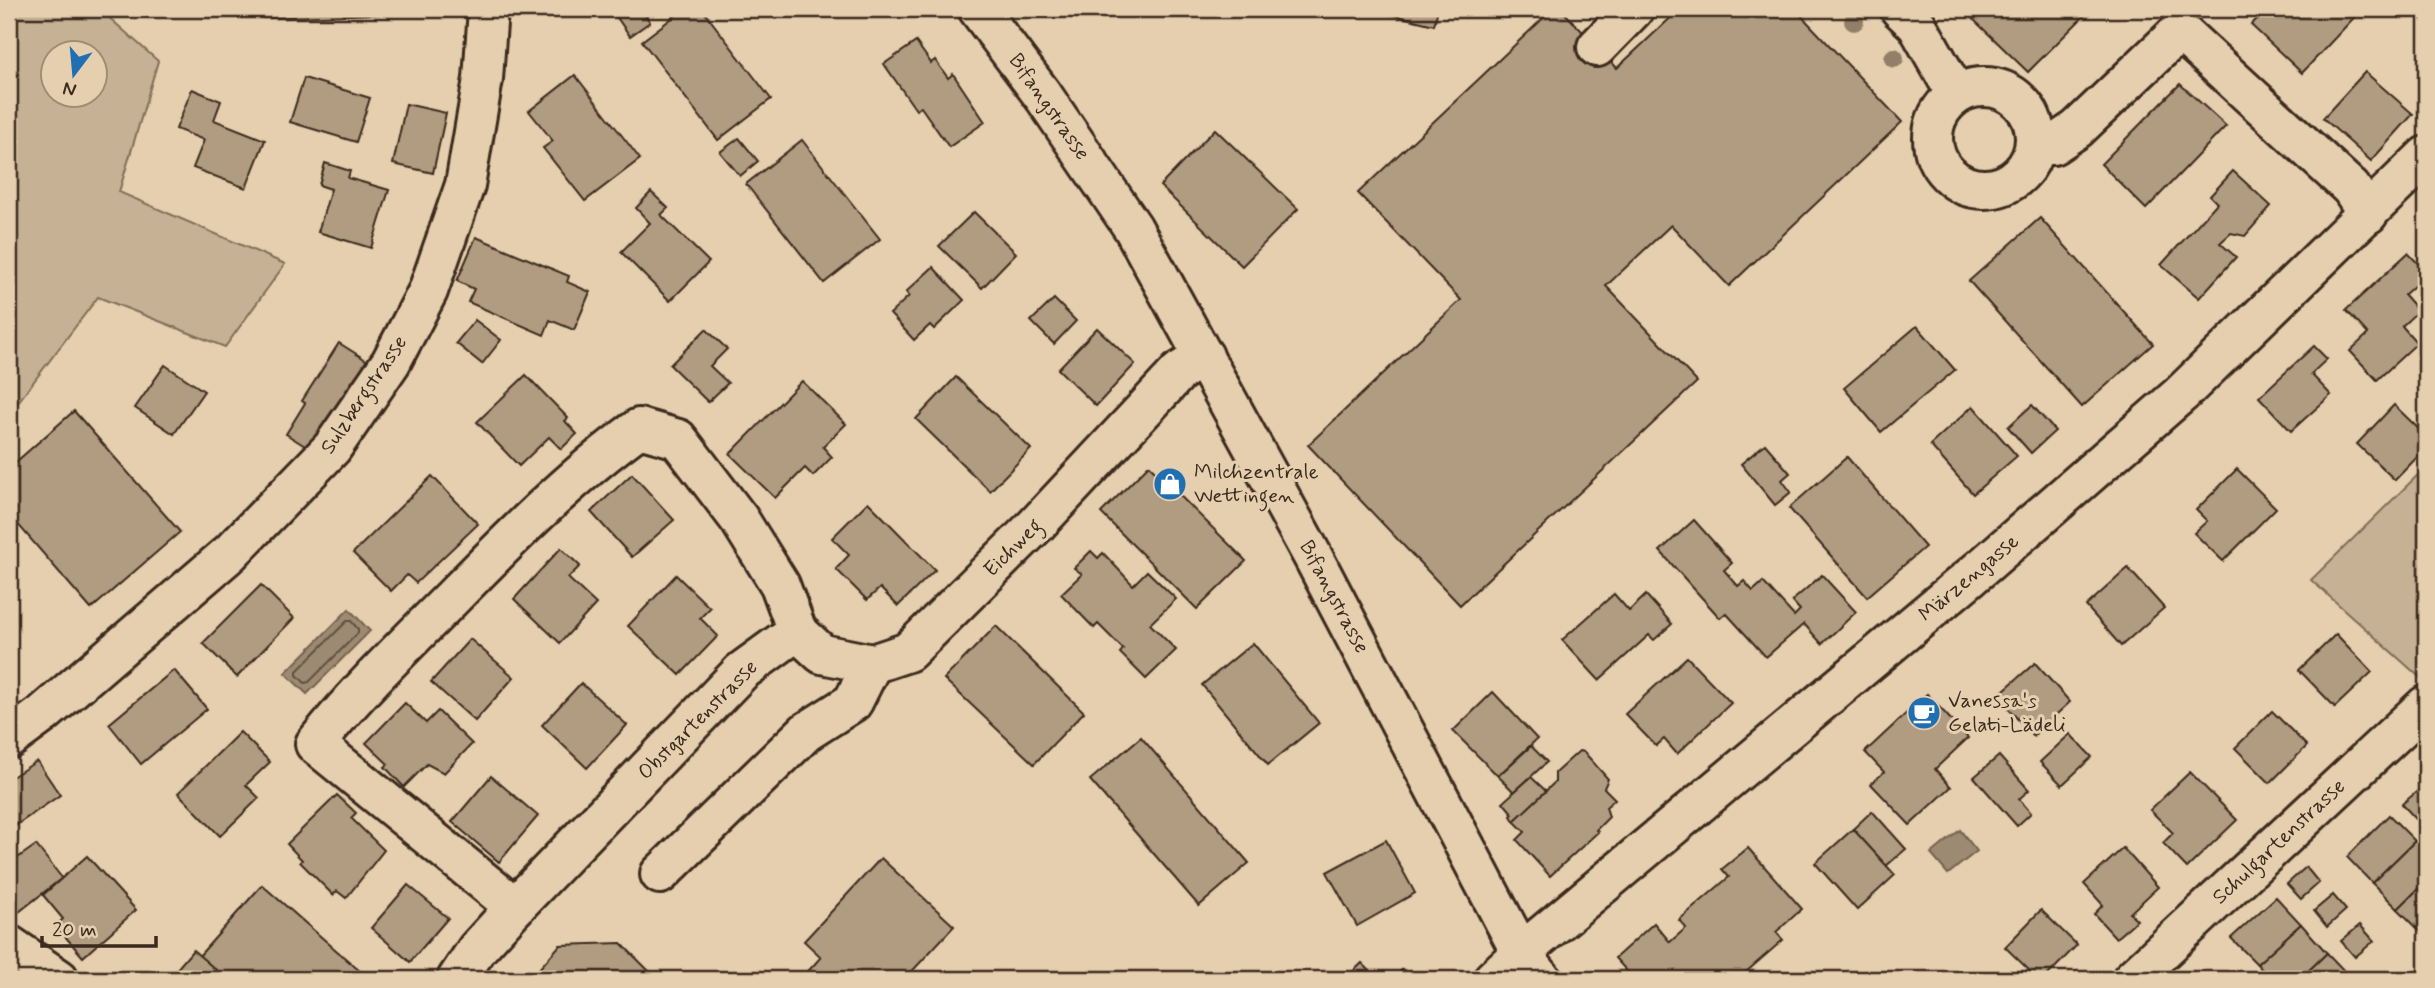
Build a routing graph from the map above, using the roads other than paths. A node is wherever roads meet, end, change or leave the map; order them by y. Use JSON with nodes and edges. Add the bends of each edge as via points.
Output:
{"nodes":[{"id":1,"x":488,"y":9,"type":"edge"},
{"id":2,"x":978,"y":9,"type":"edge"},
{"id":3,"x":1634,"y":9,"type":"edge"},
{"id":4,"x":1899,"y":9,"type":"edge"},
{"id":5,"x":1597,"y":47,"type":"dead end"},
{"id":6,"x":1956,"y":94,"type":"junction"},
{"id":7,"x":2035,"y":145,"type":"junction"},
{"id":8,"x":2420,"y":173,"type":"edge"},
{"id":9,"x":2368,"y":214,"type":"junction"},
{"id":10,"x":1204,"y":356,"type":"junction"},
{"id":11,"x":797,"y":631,"type":"junction"},
{"id":12,"x":872,"y":664,"type":"junction"},
{"id":13,"x":2426,"y":705,"type":"edge"},
{"id":14,"x":9,"y":739,"type":"edge"},
{"id":15,"x":660,"y":874,"type":"dead end"},
{"id":16,"x":515,"y":906,"type":"junction"},
{"id":17,"x":9,"y":945,"type":"edge"},
{"id":18,"x":1532,"y":966,"type":"edge"},
{"id":19,"x":60,"y":979,"type":"edge"},
{"id":20,"x":457,"y":979,"type":"edge"},
{"id":21,"x":1493,"y":979,"type":"edge"},
{"id":22,"x":2132,"y":979,"type":"edge"}],
"edges":[{"from":1,"to":14,"type":"street","name":"Sulzbergstrasse","via":[[483,79],[465,185],[428,291],[391,362],[332,448],[230,553]]},
{"from":2,"to":10,"type":"street","name":"Bifangstrasse","via":[[1133,228]]},
{"from":3,"to":5,"type":"street"},
{"from":4,"to":6,"type":"street","via":[[1917,25]]},
{"from":6,"to":7,"type":"street","via":[[1987,86],[2015,97],[2035,127]]},
{"from":6,"to":7,"type":"street","via":[[1944,105],[1932,135],[1934,153],[1952,180],[1968,188],[2004,186],[2020,176]]},
{"from":7,"to":9,"type":"street","via":[[2053,145],[2077,129],[2180,31],[2351,188]]},
{"from":8,"to":9,"type":"street","name":"Märzengasse"},
{"from":9,"to":18,"type":"street","name":"Märzengasse","via":[[2181,394]]},
{"from":10,"to":12,"type":"street","name":"Eichweg","via":[[1179,372],[1037,525],[908,652]]},
{"from":10,"to":18,"type":"street","name":"Bifangstrasse"},
{"from":11,"to":12,"type":"street","name":"Eichweg","via":[[822,654]]},
{"from":11,"to":16,"type":"street","name":"Obstgartenstrasse","via":[[742,671]]},
{"from":11,"to":16,"type":"street","via":[[780,585],[732,509],[678,439],[639,428],[565,487],[356,696],[315,744]]},
{"from":12,"to":15,"type":"street","via":[[853,702],[807,732]]},
{"from":13,"to":22,"type":"street","name":"Schulgartenstrasse"},
{"from":16,"to":20,"type":"street","name":"Obstgartenstrasse"},
{"from":17,"to":19,"type":"street"},
{"from":18,"to":21,"type":"street","name":"Märzengasse"}]}
